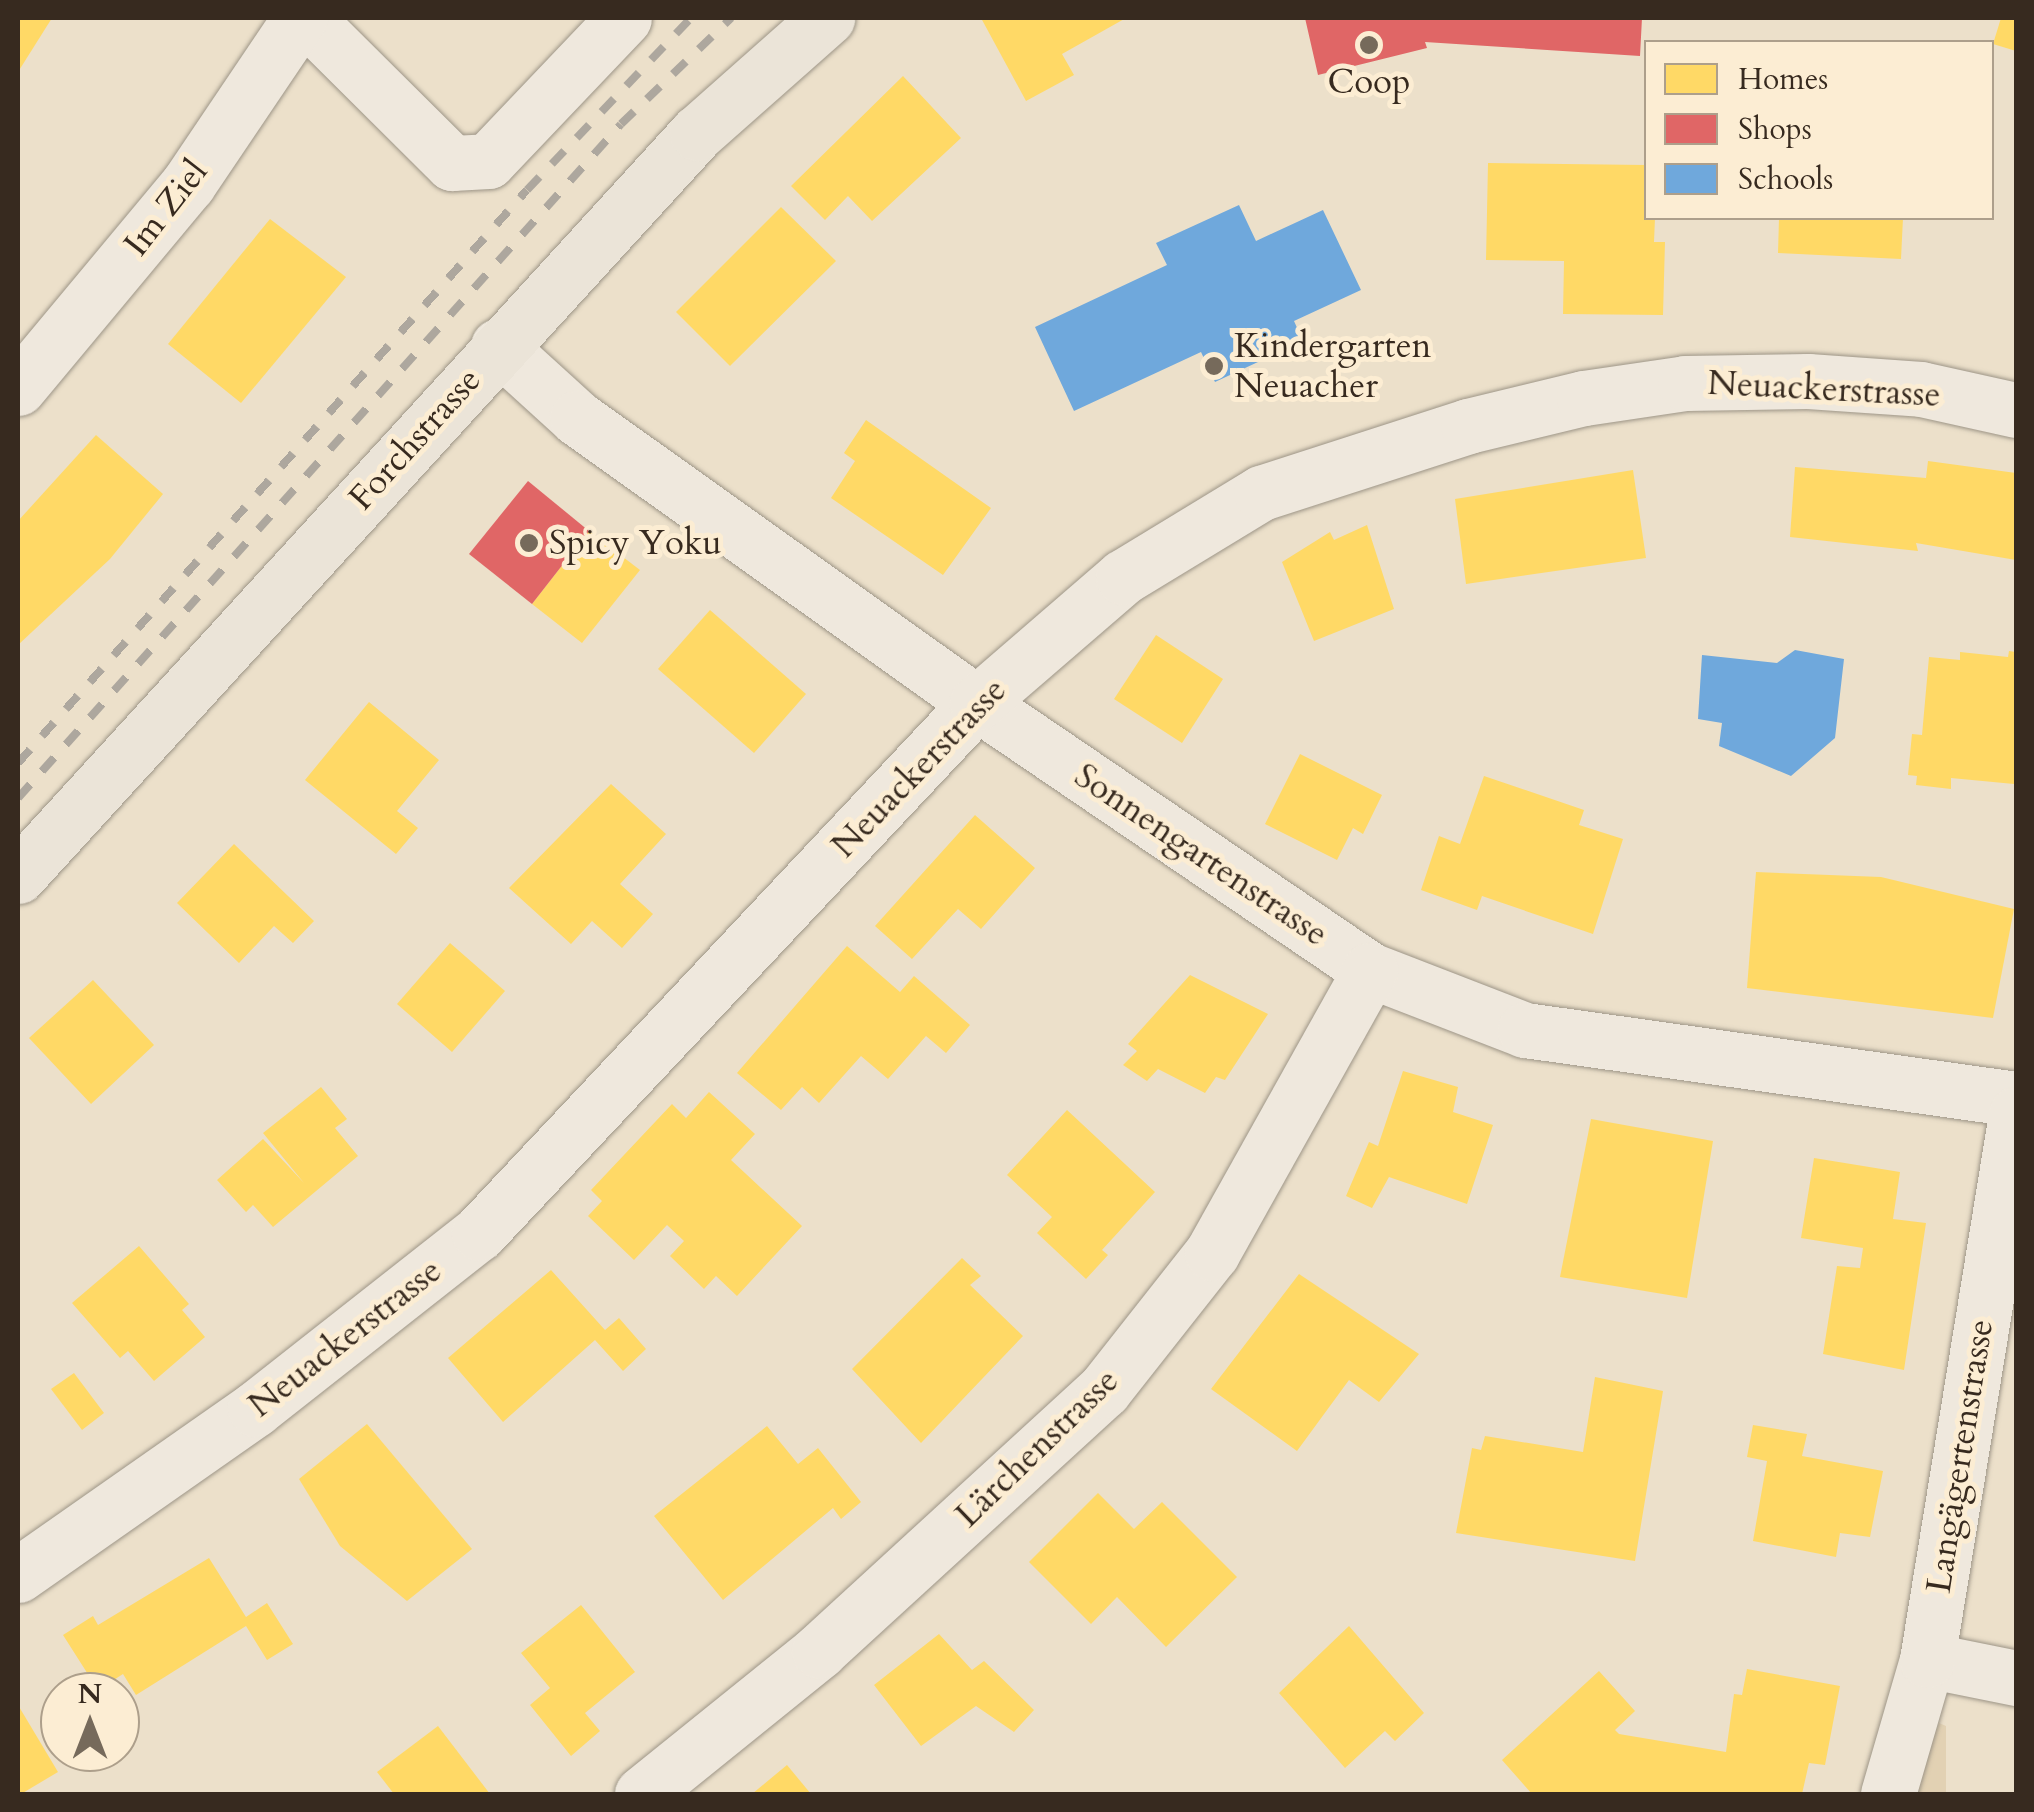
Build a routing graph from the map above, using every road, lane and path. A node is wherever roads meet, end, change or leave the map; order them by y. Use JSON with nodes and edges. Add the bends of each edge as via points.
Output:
{"nodes":[{"id":1,"x":303,"y":18,"type":"edge"},
{"id":2,"x":624,"y":18,"type":"edge"},
{"id":3,"x":827,"y":18,"type":"edge"},
{"id":4,"x":498,"y":346,"type":"junction"},
{"id":5,"x":18,"y":388,"type":"edge"},
{"id":6,"x":2016,"y":410,"type":"edge"},
{"id":7,"x":978,"y":703,"type":"junction"},
{"id":8,"x":18,"y":876,"type":"edge"},
{"id":9,"x":1370,"y":970,"type":"junction"},
{"id":10,"x":2016,"y":1100,"type":"edge"},
{"id":11,"x":2016,"y":1114,"type":"edge"},
{"id":12,"x":18,"y":1575,"type":"edge"},
{"id":13,"x":1927,"y":1660,"type":"junction"},
{"id":14,"x":2016,"y":1678,"type":"edge"},
{"id":15,"x":642,"y":1794,"type":"edge"},
{"id":16,"x":1888,"y":1794,"type":"edge"}],
"edges":[{"from":1,"to":2,"type":"street","name":"Im Ziel","via":[[452,162],[488,161]]},
{"from":1,"to":5,"type":"street","name":"Im Ziel","via":[[188,184]]},
{"from":3,"to":4,"type":"main road","name":"Forchstrasse","via":[[697,133]]},
{"from":4,"to":7,"type":"street","name":"Sonnengartenstrasse","via":[[577,418]]},
{"from":4,"to":8,"type":"main road","name":"Forchstrasse"},
{"from":6,"to":7,"type":"street","name":"Neuackerstrasse","via":[[1921,390],[1808,381],[1685,383],[1468,426],[1261,494],[1123,577]]},
{"from":7,"to":9,"type":"street","name":"Sonnengartenstrasse"},
{"from":7,"to":12,"type":"street","name":"Neuackerstrasse","via":[[479,1233],[255,1409]]},
{"from":9,"to":10,"type":"street","name":"Sonnengartenstrasse","via":[[1525,1030]]},
{"from":9,"to":15,"type":"street","name":"Lärchenstrasse","via":[[1212,1252],[1104,1390],[820,1651]]},
{"from":11,"to":13,"type":"street","name":"Langägertenstrasse"},
{"from":13,"to":14,"type":"street"},
{"from":13,"to":16,"type":"street","name":"Langägertenstrasse"}]}
